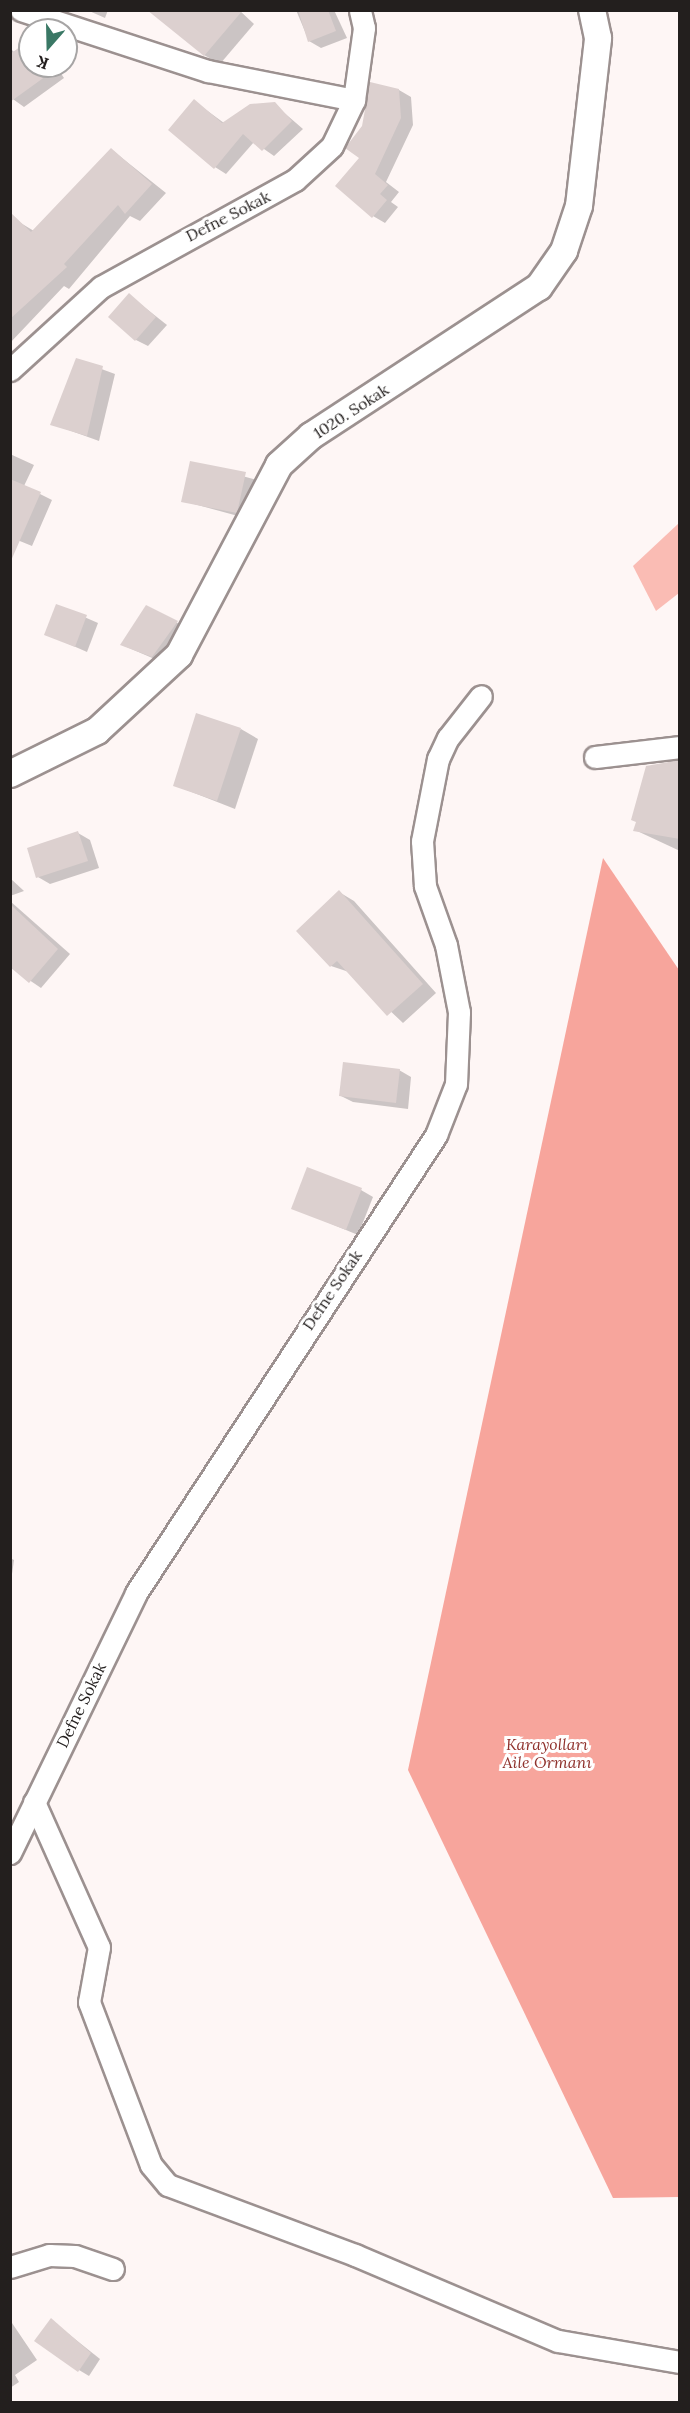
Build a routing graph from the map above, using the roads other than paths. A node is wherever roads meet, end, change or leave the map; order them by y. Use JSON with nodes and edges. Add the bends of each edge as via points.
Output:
{"nodes":[{"id":1,"x":21,"y":10,"type":"edge"},
{"id":2,"x":360,"y":10,"type":"edge"},
{"id":3,"x":592,"y":10,"type":"edge"},
{"id":4,"x":354,"y":100,"type":"junction"},
{"id":5,"x":10,"y":370,"type":"edge"},
{"id":6,"x":481,"y":696,"type":"dead end"},
{"id":7,"x":680,"y":747,"type":"edge"},
{"id":8,"x":595,"y":757,"type":"dead end"},
{"id":9,"x":10,"y":774,"type":"edge"},
{"id":10,"x":34,"y":1802,"type":"junction"},
{"id":11,"x":10,"y":1853,"type":"edge"},
{"id":12,"x":10,"y":2267,"type":"edge"},
{"id":13,"x":113,"y":2269,"type":"dead end"},
{"id":14,"x":680,"y":2362,"type":"edge"}],
"edges":[{"from":1,"to":4,"type":"street","via":[[208,71]]},
{"from":2,"to":4,"type":"street","name":"Defne Sokak","via":[[364,28]]},
{"from":3,"to":9,"type":"street","name":"1020. Sokak","via":[[598,38],[579,206],[564,251],[539,287],[310,436],[279,465],[179,655],[97,731]]},
{"from":4,"to":5,"type":"street","name":"Defne Sokak","via":[[332,146],[295,180],[101,287]]},
{"from":6,"to":10,"type":"street","name":"Defne Sokak","via":[[438,759],[422,841],[425,886],[446,945],[459,1012],[456,1084],[436,1135],[136,1593]]},
{"from":7,"to":8,"type":"street"},
{"from":10,"to":11,"type":"street","name":"Defne Sokak"},
{"from":10,"to":14,"type":"street","via":[[99,1947],[89,2002],[151,2165],[168,2185],[355,2255],[558,2341]]},
{"from":12,"to":13,"type":"street","via":[[49,2255],[75,2256]]}]}
